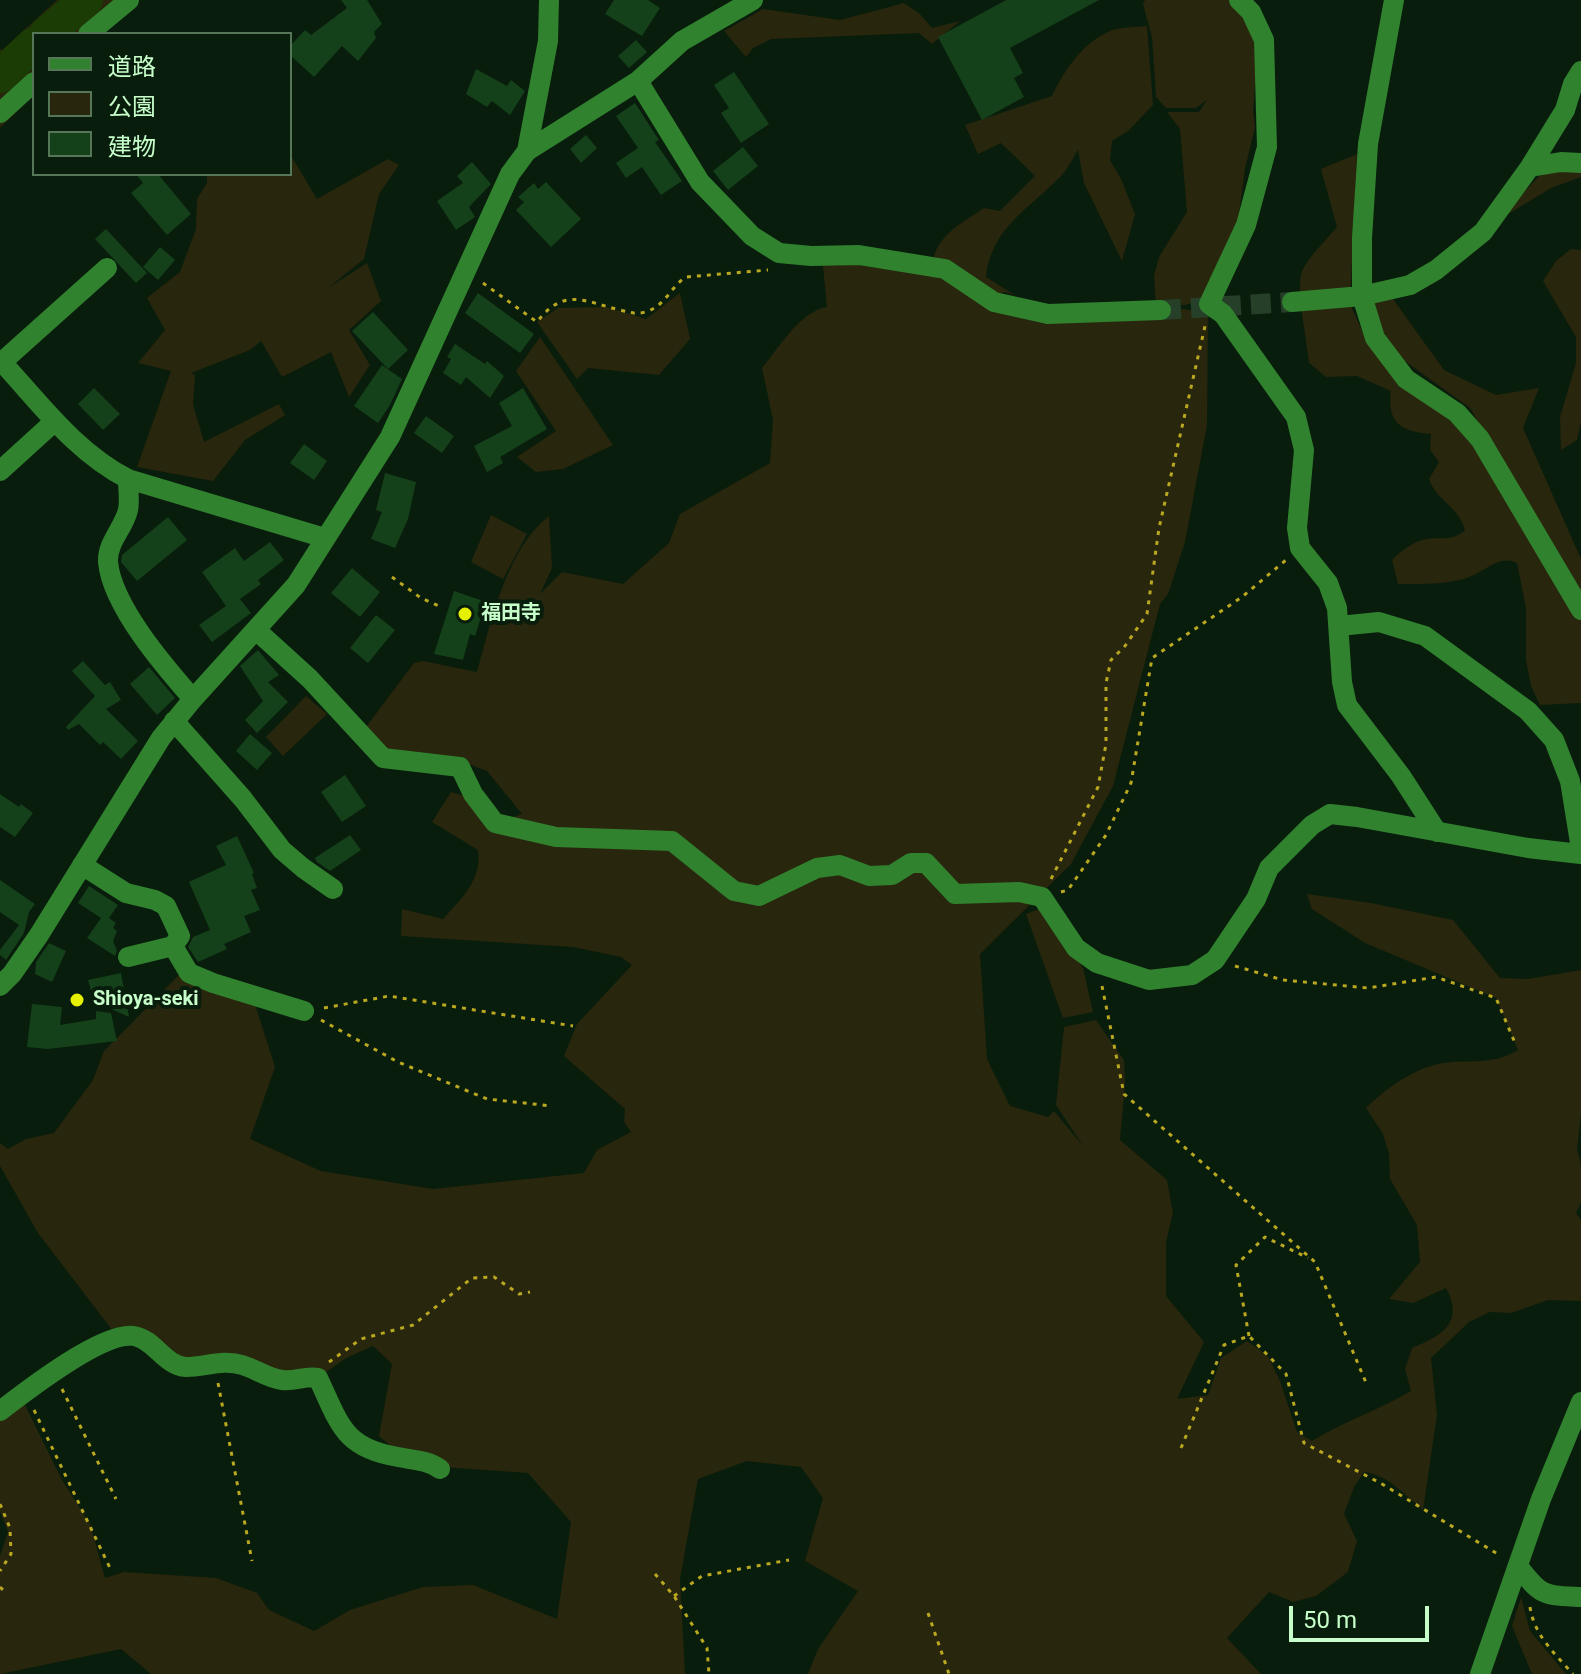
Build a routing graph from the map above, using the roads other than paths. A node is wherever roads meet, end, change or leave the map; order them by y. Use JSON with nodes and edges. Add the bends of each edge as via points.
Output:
{"nodes":[{"id":1,"x":129,"y":0,"type":"edge"},
{"id":2,"x":549,"y":0,"type":"edge"},
{"id":3,"x":753,"y":0,"type":"edge"},
{"id":4,"x":1239,"y":0,"type":"edge"},
{"id":5,"x":1394,"y":0,"type":"edge"},
{"id":6,"x":714,"y":10,"type":"edge"},
{"id":7,"x":90,"y":32,"type":"edge"},
{"id":8,"x":1581,"y":71,"type":"edge"},
{"id":9,"x":638,"y":81,"type":"junction"},
{"id":10,"x":32,"y":84,"type":"edge"},
{"id":11,"x":0,"y":113,"type":"edge"},
{"id":12,"x":527,"y":151,"type":"junction"},
{"id":13,"x":1581,"y":163,"type":"edge"},
{"id":14,"x":1530,"y":167,"type":"junction"},
{"id":15,"x":107,"y":268,"type":"dead end"},
{"id":16,"x":1362,"y":296,"type":"junction"},
{"id":17,"x":1292,"y":302,"type":"tunnel mouth"},
{"id":18,"x":1161,"y":310,"type":"tunnel mouth"},
{"id":19,"x":1,"y":361,"type":"edge"},
{"id":20,"x":55,"y":421,"type":"junction"},
{"id":21,"x":0,"y":471,"type":"edge"},
{"id":22,"x":128,"y":479,"type":"junction"},
{"id":23,"x":325,"y":538,"type":"junction"},
{"id":24,"x":1581,"y":610,"type":"edge"},
{"id":25,"x":1339,"y":626,"type":"junction"},
{"id":26,"x":256,"y":630,"type":"junction"},
{"id":27,"x":193,"y":699,"type":"junction"},
{"id":28,"x":174,"y":721,"type":"junction"},
{"id":29,"x":1437,"y":832,"type":"junction"},
{"id":30,"x":1581,"y":851,"type":"edge"},
{"id":31,"x":82,"y":865,"type":"junction"},
{"id":32,"x":333,"y":889,"type":"dead end"},
{"id":33,"x":173,"y":946,"type":"junction"},
{"id":34,"x":128,"y":957,"type":"dead end"},
{"id":35,"x":0,"y":986,"type":"edge"},
{"id":36,"x":304,"y":1011,"type":"road end"},
{"id":37,"x":1581,"y":1402,"type":"edge"},
{"id":38,"x":0,"y":1411,"type":"edge"},
{"id":39,"x":440,"y":1469,"type":"dead end"},
{"id":40,"x":1518,"y":1566,"type":"junction"},
{"id":41,"x":1581,"y":1597,"type":"edge"},
{"id":42,"x":1480,"y":1674,"type":"edge"}],
"edges":[{"from":1,"to":7,"type":"street"},
{"from":2,"to":12,"type":"street","via":[[548,41]]},
{"from":3,"to":6,"type":"street"},
{"from":4,"to":25,"type":"street","via":[[1264,40],[1267,147],[1246,225],[1209,304],[1223,314],[1296,417],[1304,450],[1300,548],[1328,583]]},
{"from":5,"to":16,"type":"street","via":[[1368,144]]},
{"from":6,"to":9,"type":"street"},
{"from":8,"to":14,"type":"street","via":[[1565,110]]},
{"from":9,"to":12,"type":"street"},
{"from":9,"to":18,"type":"street","via":[[700,182],[752,236],[779,253],[859,255],[945,269],[994,302],[1048,314]]},
{"from":10,"to":11,"type":"street"},
{"from":12,"to":23,"type":"street","via":[[510,174],[390,437]]},
{"from":13,"to":14,"type":"street"},
{"from":14,"to":16,"type":"street","via":[[1483,232],[1436,270],[1410,285]]},
{"from":15,"to":19,"type":"street"},
{"from":16,"to":17,"type":"street"},
{"from":16,"to":24,"type":"street","via":[[1375,338],[1406,379],[1457,413],[1480,439]]},
{"from":19,"to":20,"type":"street"},
{"from":20,"to":21,"type":"street"},
{"from":20,"to":22,"type":"street","via":[[93,459]]},
{"from":22,"to":23,"type":"street"},
{"from":22,"to":27,"type":"street","via":[[128,511],[108,562],[128,612]]},
{"from":23,"to":26,"type":"street","via":[[296,585]]},
{"from":25,"to":29,"type":"street","via":[[1347,705]]},
{"from":25,"to":30,"type":"street","via":[[1379,622],[1425,636],[1528,711],[1560,753]]},
{"from":26,"to":27,"type":"street"},
{"from":26,"to":29,"type":"street","via":[[383,758],[460,767],[495,823],[556,837],[672,841],[734,891],[759,896],[817,868],[840,865],[869,876],[892,875],[911,863],[926,863],[955,894],[1019,892],[1042,897],[1076,948],[1097,963],[1149,980],[1192,975],[1215,960],[1256,899],[1269,868],[1330,814]]},
{"from":27,"to":28,"type":"street"},
{"from":28,"to":31,"type":"street"},
{"from":28,"to":32,"type":"street","via":[[282,850]]},
{"from":29,"to":30,"type":"street"},
{"from":31,"to":33,"type":"street","via":[[126,893],[166,906],[180,936]]},
{"from":31,"to":35,"type":"street"},
{"from":33,"to":34,"type":"street"},
{"from":33,"to":36,"type":"street","via":[[189,973]]},
{"from":37,"to":40,"type":"street"},
{"from":38,"to":39,"type":"street","via":[[53,1372],[130,1335],[175,1365],[239,1364],[285,1381],[318,1378],[339,1423],[366,1450],[430,1462]]},
{"from":40,"to":41,"type":"street","via":[[1547,1596]]},
{"from":40,"to":42,"type":"street"}]}
